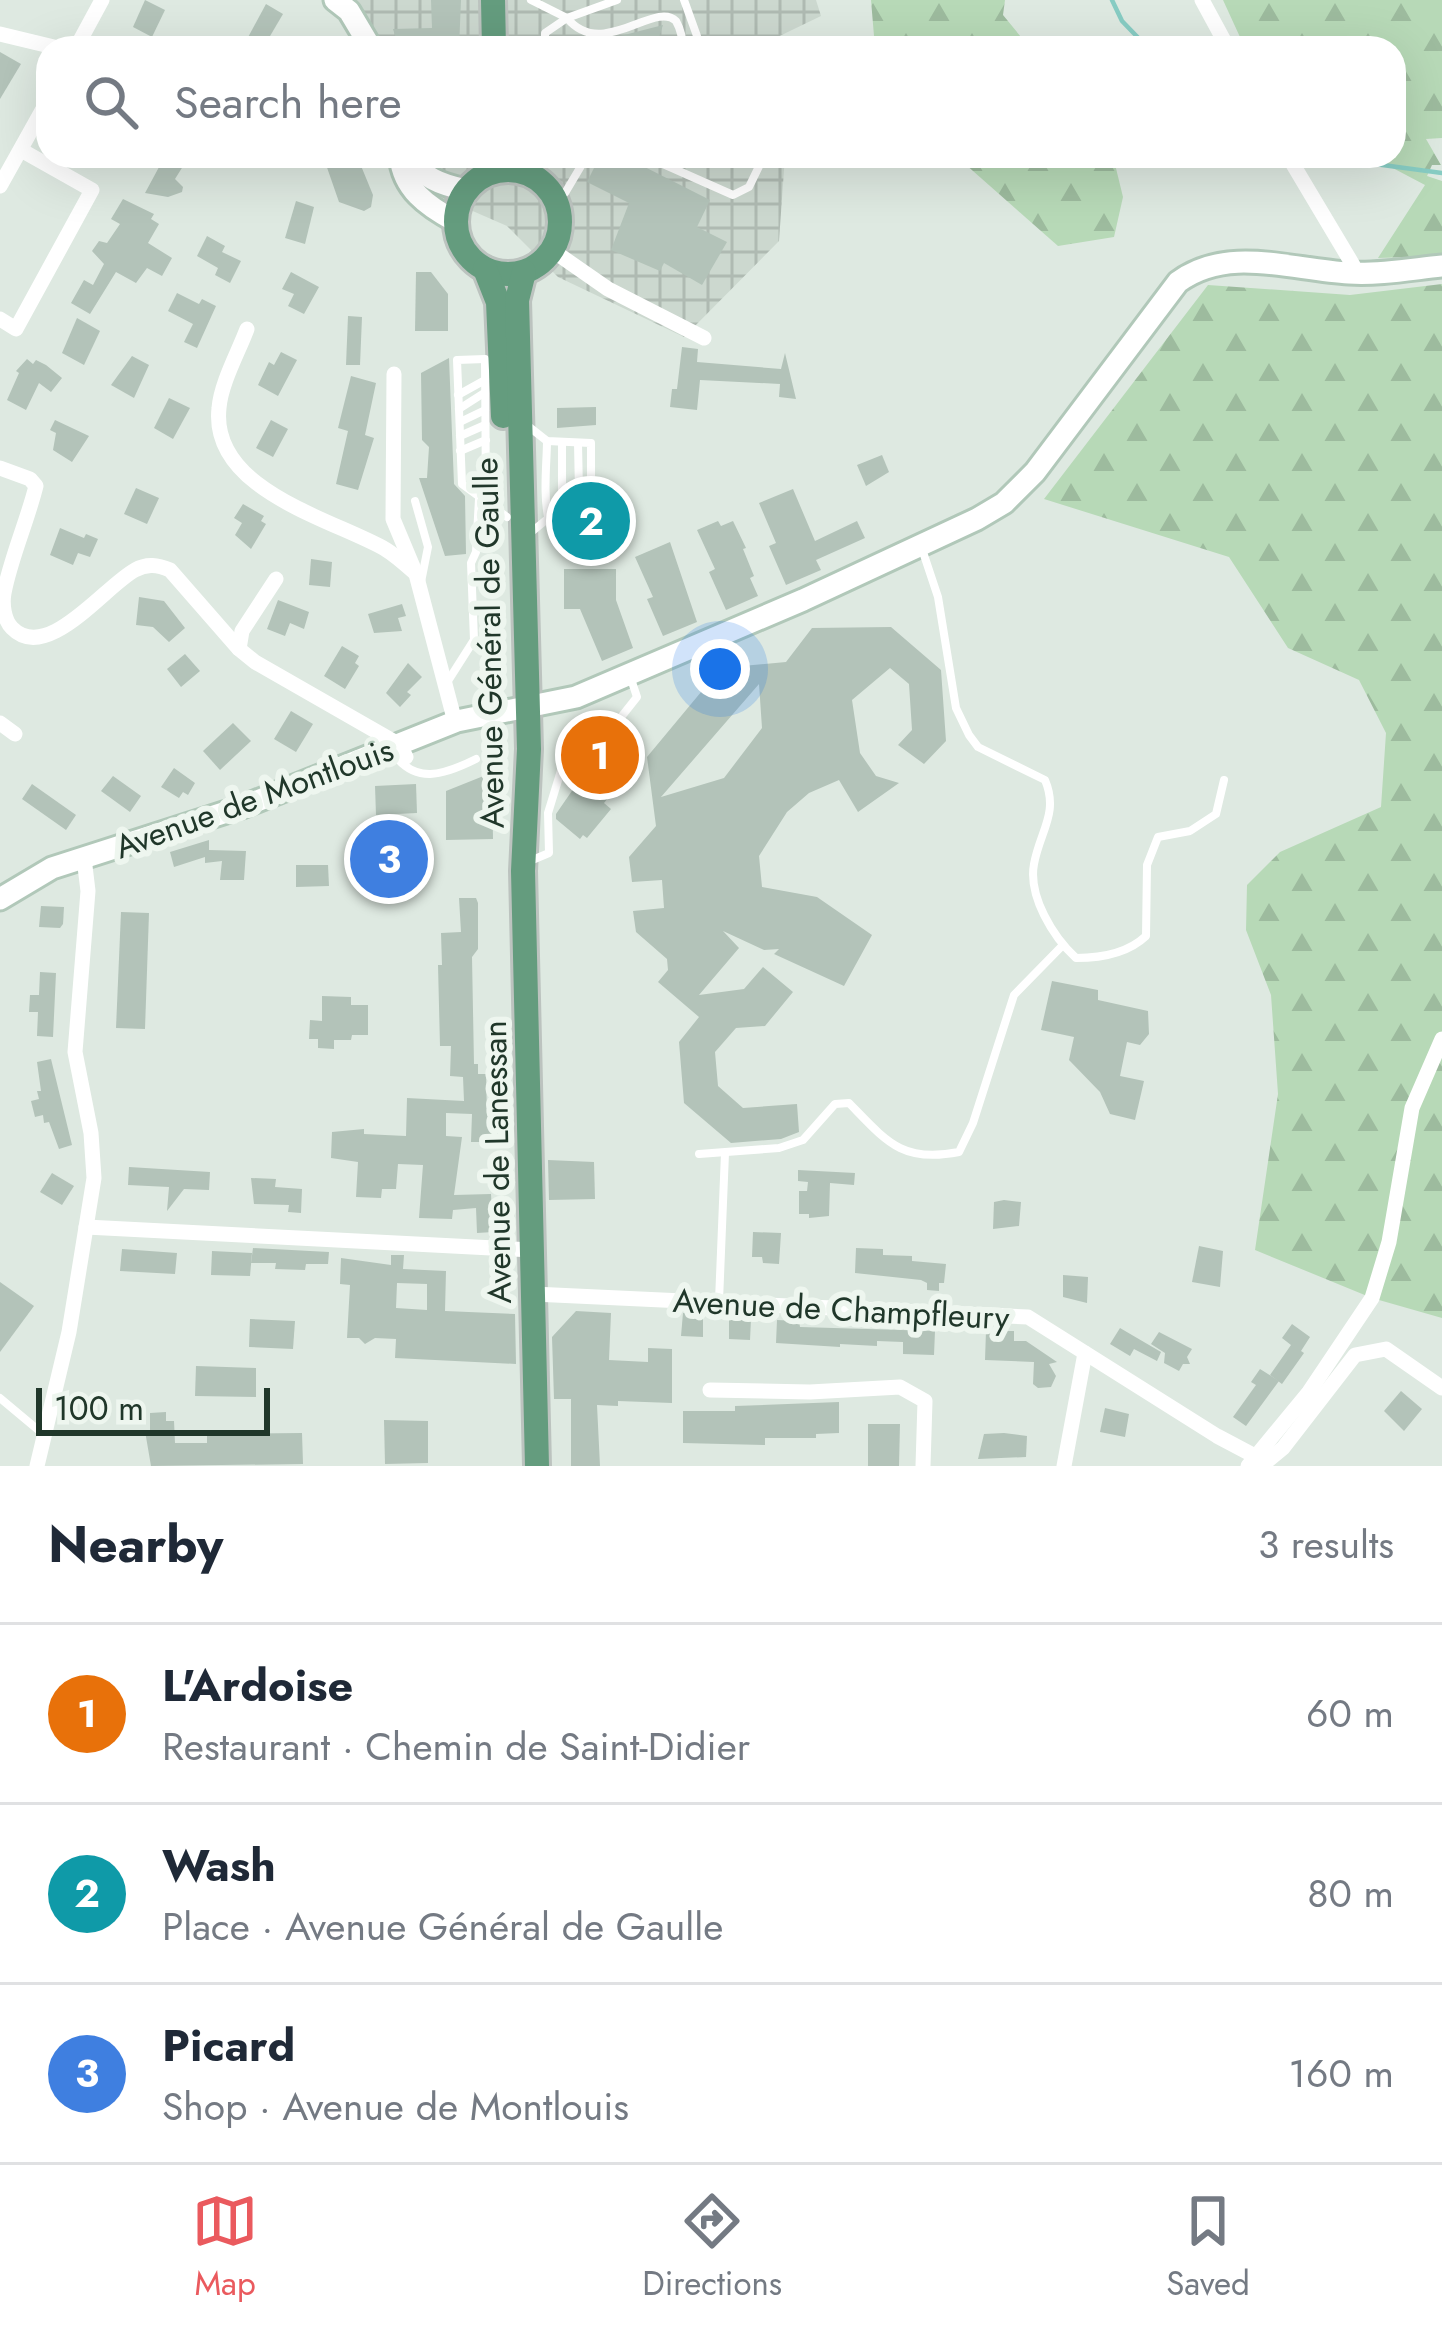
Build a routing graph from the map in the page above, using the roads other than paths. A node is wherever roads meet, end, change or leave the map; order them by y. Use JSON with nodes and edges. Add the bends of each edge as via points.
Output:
{"nodes":[{"id":1,"x":102,"y":0,"type":"edge"},
{"id":2,"x":493,"y":0,"type":"edge"},
{"id":3,"x":508,"y":0,"type":"edge"},
{"id":4,"x":531,"y":0,"type":"edge"},
{"id":5,"x":617,"y":0,"type":"edge"},
{"id":6,"x":684,"y":0,"type":"edge"},
{"id":7,"x":1202,"y":0,"type":"edge"},
{"id":8,"x":347,"y":4,"type":"edge"},
{"id":9,"x":567,"y":18,"type":"junction"},
{"id":10,"x":0,"y":34,"type":"edge"},
{"id":11,"x":82,"y":36,"type":"edge"},
{"id":12,"x":364,"y":36,"type":"edge"},
{"id":13,"x":494,"y":36,"type":"edge"},
{"id":14,"x":509,"y":36,"type":"edge"},
{"id":15,"x":545,"y":36,"type":"edge"},
{"id":16,"x":682,"y":36,"type":"edge"},
{"id":17,"x":697,"y":36,"type":"edge"},
{"id":18,"x":1222,"y":36,"type":"edge"},
{"id":19,"x":36,"y":43,"type":"edge"},
{"id":20,"x":36,"y":122,"type":"edge"},
{"id":21,"x":21,"y":150,"type":"junction"},
{"id":22,"x":36,"y":158,"type":"edge"},
{"id":23,"x":53,"y":168,"type":"edge"},
{"id":24,"x":402,"y":168,"type":"edge"},
{"id":25,"x":415,"y":168,"type":"edge"},
{"id":26,"x":489,"y":168,"type":"edge"},
{"id":27,"x":526,"y":168,"type":"edge"},
{"id":28,"x":580,"y":168,"type":"edge"},
{"id":29,"x":673,"y":168,"type":"edge"},
{"id":30,"x":758,"y":168,"type":"edge"},
{"id":31,"x":1295,"y":168,"type":"edge"},
{"id":32,"x":0,"y":186,"type":"edge"},
{"id":33,"x":466,"y":190,"type":"junction"},
{"id":34,"x":554,"y":196,"type":"junction"},
{"id":35,"x":455,"y":221,"type":"junction"},
{"id":36,"x":552,"y":250,"type":"junction"},
{"id":37,"x":1442,"y":266,"type":"edge"},
{"id":38,"x":485,"y":269,"type":"junction"},
{"id":39,"x":524,"y":272,"type":"junction"},
{"id":40,"x":1354,"y":274,"type":"junction"},
{"id":41,"x":0,"y":320,"type":"edge"},
{"id":42,"x":247,"y":329,"type":"dead end"},
{"id":43,"x":704,"y":338,"type":"dead end"},
{"id":44,"x":492,"y":353,"type":"junction"},
{"id":45,"x":394,"y":374,"type":"dead end"},
{"id":46,"x":485,"y":380,"type":"junction"},
{"id":47,"x":485,"y":393,"type":"junction"},
{"id":48,"x":458,"y":395,"type":"junction"},
{"id":49,"x":459,"y":409,"type":"junction"},
{"id":50,"x":485,"y":410,"type":"junction"},
{"id":51,"x":519,"y":418,"type":"junction"},
{"id":52,"x":459,"y":422,"type":"junction"},
{"id":53,"x":485,"y":424,"type":"junction"},
{"id":54,"x":460,"y":436,"type":"junction"},
{"id":55,"x":486,"y":440,"type":"junction"},
{"id":56,"x":547,"y":441,"type":"junction"},
{"id":57,"x":562,"y":442,"type":"junction"},
{"id":58,"x":578,"y":443,"type":"junction"},
{"id":59,"x":460,"y":451,"type":"junction"},
{"id":60,"x":0,"y":468,"type":"edge"},
{"id":61,"x":591,"y":483,"type":"junction"},
{"id":62,"x":579,"y":493,"type":"junction"},
{"id":63,"x":415,"y":501,"type":"dead end"},
{"id":64,"x":491,"y":506,"type":"junction"},
{"id":65,"x":562,"y":508,"type":"junction"},
{"id":66,"x":591,"y":508,"type":"dead end"},
{"id":67,"x":547,"y":521,"type":"junction"},
{"id":68,"x":591,"y":534,"type":"dead end"},
{"id":69,"x":523,"y":538,"type":"junction"},
{"id":70,"x":921,"y":547,"type":"junction"},
{"id":71,"x":276,"y":579,"type":"dead end"},
{"id":72,"x":418,"y":582,"type":"junction"},
{"id":73,"x":26,"y":637,"type":"junction"},
{"id":74,"x":0,"y":640,"type":"edge"},
{"id":75,"x":239,"y":650,"type":"junction"},
{"id":76,"x":629,"y":674,"type":"junction"},
{"id":77,"x":446,"y":685,"type":"junction"},
{"id":78,"x":519,"y":693,"type":"junction"},
{"id":79,"x":455,"y":722,"type":"junction"},
{"id":80,"x":0,"y":723,"type":"edge"},
{"id":81,"x":15,"y":734,"type":"dead end"},
{"id":82,"x":399,"y":750,"type":"junction"},
{"id":83,"x":476,"y":759,"type":"dead end"},
{"id":84,"x":1224,"y":780,"type":"dead end"},
{"id":85,"x":84,"y":858,"type":"junction"},
{"id":86,"x":523,"y":860,"type":"junction"},
{"id":87,"x":0,"y":899,"type":"edge"},
{"id":88,"x":1061,"y":946,"type":"junction"},
{"id":89,"x":1442,"y":1040,"type":"edge"},
{"id":90,"x":725,"y":1153,"type":"junction"},
{"id":91,"x":699,"y":1154,"type":"dead end"},
{"id":92,"x":86,"y":1227,"type":"junction"},
{"id":93,"x":532,"y":1250,"type":"junction"},
{"id":94,"x":533,"y":1294,"type":"junction"},
{"id":95,"x":718,"y":1304,"type":"junction"},
{"id":96,"x":1085,"y":1353,"type":"junction"},
{"id":97,"x":1442,"y":1388,"type":"edge"},
{"id":98,"x":710,"y":1390,"type":"dead end"},
{"id":99,"x":0,"y":1398,"type":"edge"},
{"id":100,"x":43,"y":1433,"type":"junction"},
{"id":101,"x":1251,"y":1462,"type":"edge"},
{"id":102,"x":37,"y":1466,"type":"edge"},
{"id":103,"x":537,"y":1466,"type":"edge"},
{"id":104,"x":922,"y":1466,"type":"edge"},
{"id":105,"x":1064,"y":1466,"type":"edge"}],
"edges":[{"from":1,"to":11,"type":"street"},
{"from":2,"to":13,"type":"main road"},
{"from":3,"to":14,"type":"main road"},
{"from":4,"to":9,"type":"lane"},
{"from":5,"to":9,"type":"lane"},
{"from":6,"to":17,"type":"lane"},
{"from":7,"to":18,"type":"street"},
{"from":8,"to":12,"type":"street"},
{"from":9,"to":15,"type":"lane"},
{"from":9,"to":16,"type":"lane","via":[[596,33],[664,9]]},
{"from":10,"to":19,"type":"street"},
{"from":20,"to":21,"type":"street"},
{"from":21,"to":22,"type":"street"},
{"from":21,"to":32,"type":"street"},
{"from":23,"to":41,"type":"street","via":[[92,190],[16,328]]},
{"from":24,"to":35,"type":"street","via":[[420,198]]},
{"from":25,"to":33,"type":"street"},
{"from":26,"to":33,"type":"main road"},
{"from":27,"to":34,"type":"main road"},
{"from":28,"to":34,"type":"lane","via":[[565,193]]},
{"from":29,"to":30,"type":"lane","via":[[733,195],[749,187]]},
{"from":31,"to":40,"type":"street"},
{"from":33,"to":35,"type":"main road"},
{"from":34,"to":36,"type":"main road","via":[[560,224]]},
{"from":35,"to":38,"type":"main road","via":[[463,250]]},
{"from":36,"to":39,"type":"main road"},
{"from":36,"to":43,"type":"street"},
{"from":37,"to":40,"type":"street"},
{"from":38,"to":39,"type":"main road"},
{"from":38,"to":44,"type":"main road","name":"Avenue Général de Gaulle","via":[[498,302]]},
{"from":39,"to":51,"type":"main road","name":"Avenue Général de Gaulle","via":[[517,300]]},
{"from":40,"to":70,"type":"street","name":"Avenue de Montlouis","via":[[1244,262],[1198,267],[1178,282],[1035,472],[1004,503]]},
{"from":42,"to":72,"type":"street","via":[[218,409],[226,447],[271,494],[388,550]]},
{"from":44,"to":46,"type":"lane"},
{"from":44,"to":48,"type":"lane","via":[[457,360]]},
{"from":44,"to":64,"type":"main road","name":"Avenue Général de Gaulle"},
{"from":45,"to":72,"type":"street","via":[[393,519]]},
{"from":46,"to":47,"type":"lane"},
{"from":46,"to":48,"type":"lane"},
{"from":47,"to":49,"type":"lane"},
{"from":47,"to":50,"type":"lane"},
{"from":48,"to":49,"type":"lane"},
{"from":49,"to":52,"type":"lane"},
{"from":50,"to":52,"type":"lane"},
{"from":50,"to":53,"type":"lane"},
{"from":51,"to":56,"type":"lane"},
{"from":51,"to":69,"type":"main road","name":"Avenue Général de Gaulle"},
{"from":52,"to":54,"type":"lane"},
{"from":53,"to":54,"type":"lane"},
{"from":53,"to":55,"type":"lane"},
{"from":54,"to":59,"type":"lane"},
{"from":55,"to":59,"type":"lane"},
{"from":55,"to":64,"type":"lane"},
{"from":56,"to":57,"type":"lane"},
{"from":56,"to":67,"type":"lane"},
{"from":57,"to":58,"type":"lane"},
{"from":57,"to":65,"type":"lane"},
{"from":58,"to":61,"type":"lane","via":[[591,443]]},
{"from":58,"to":62,"type":"lane"},
{"from":59,"to":64,"type":"lane","via":[[461,484]]},
{"from":60,"to":73,"type":"street","via":[[36,486],[3,597],[6,620]]},
{"from":61,"to":62,"type":"lane"},
{"from":61,"to":66,"type":"lane"},
{"from":62,"to":65,"type":"lane"},
{"from":63,"to":72,"type":"lane","via":[[428,548]]},
{"from":64,"to":77,"type":"lane","via":[[471,563],[474,640]]},
{"from":64,"to":78,"type":"main road","name":"Avenue Général de Gaulle"},
{"from":65,"to":67,"type":"lane"},
{"from":67,"to":68,"type":"lane","via":[[566,549],[585,550]]},
{"from":67,"to":69,"type":"lane"},
{"from":69,"to":78,"type":"main road","name":"Avenue Général de Gaulle"},
{"from":70,"to":76,"type":"street","name":"Avenue de Montlouis"},
{"from":70,"to":88,"type":"lane","via":[[969,735],[1046,781],[1053,800],[1033,868]]},
{"from":71,"to":75,"type":"street","via":[[242,631]]},
{"from":72,"to":77,"type":"street"},
{"from":73,"to":74,"type":"street"},
{"from":73,"to":75,"type":"street","via":[[47,636],[136,569],[156,564]]},
{"from":75,"to":82,"type":"street"},
{"from":76,"to":78,"type":"street","name":"Avenue de Montlouis","via":[[576,697]]},
{"from":76,"to":86,"type":"lane","via":[[637,697],[614,726],[595,719],[563,764],[548,813],[549,853]]},
{"from":77,"to":79,"type":"street"},
{"from":78,"to":79,"type":"street","name":"Avenue de Montlouis"},
{"from":78,"to":86,"type":"main road","name":"Avenue Général de Gaulle"},
{"from":78,"to":86,"type":"main road","name":"Avenue Général de Gaulle"},
{"from":79,"to":82,"type":"street","name":"Avenue de Montlouis"},
{"from":80,"to":81,"type":"street"},
{"from":82,"to":83,"type":"lane","via":[[397,760],[420,775],[444,775]]},
{"from":82,"to":85,"type":"street","name":"Avenue de Montlouis"},
{"from":84,"to":88,"type":"lane","via":[[1216,814],[1190,831],[1158,837],[1147,866],[1146,936],[1097,958],[1076,958]]},
{"from":85,"to":87,"type":"street","name":"Avenue de Montlouis","via":[[27,879]]},
{"from":85,"to":92,"type":"street","via":[[75,1052],[94,1154]]},
{"from":86,"to":93,"type":"main road","name":"Avenue de Lanessan"},
{"from":88,"to":90,"type":"lane","via":[[1014,995],[959,1152],[896,1149],[849,1103],[835,1104],[803,1139]]},
{"from":89,"to":101,"type":"street","via":[[1412,1108],[1372,1298]]},
{"from":90,"to":91,"type":"lane"},
{"from":90,"to":95,"type":"lane"},
{"from":92,"to":93,"type":"street"},
{"from":92,"to":100,"type":"street"},
{"from":93,"to":94,"type":"main road","name":"Avenue de Lanessan"},
{"from":94,"to":95,"type":"street","name":"Avenue de Champfleury"},
{"from":94,"to":103,"type":"main road","name":"Avenue de Lanessan"},
{"from":95,"to":96,"type":"street","name":"Avenue de Champfleury","via":[[1028,1317]]},
{"from":96,"to":101,"type":"street","name":"Avenue de Champfleury"},
{"from":96,"to":105,"type":"street"},
{"from":97,"to":101,"type":"street","via":[[1386,1349],[1355,1355],[1282,1448],[1266,1462]]},
{"from":98,"to":104,"type":"street","via":[[900,1388],[925,1401]]},
{"from":99,"to":100,"type":"lane"},
{"from":100,"to":102,"type":"street"}]}
